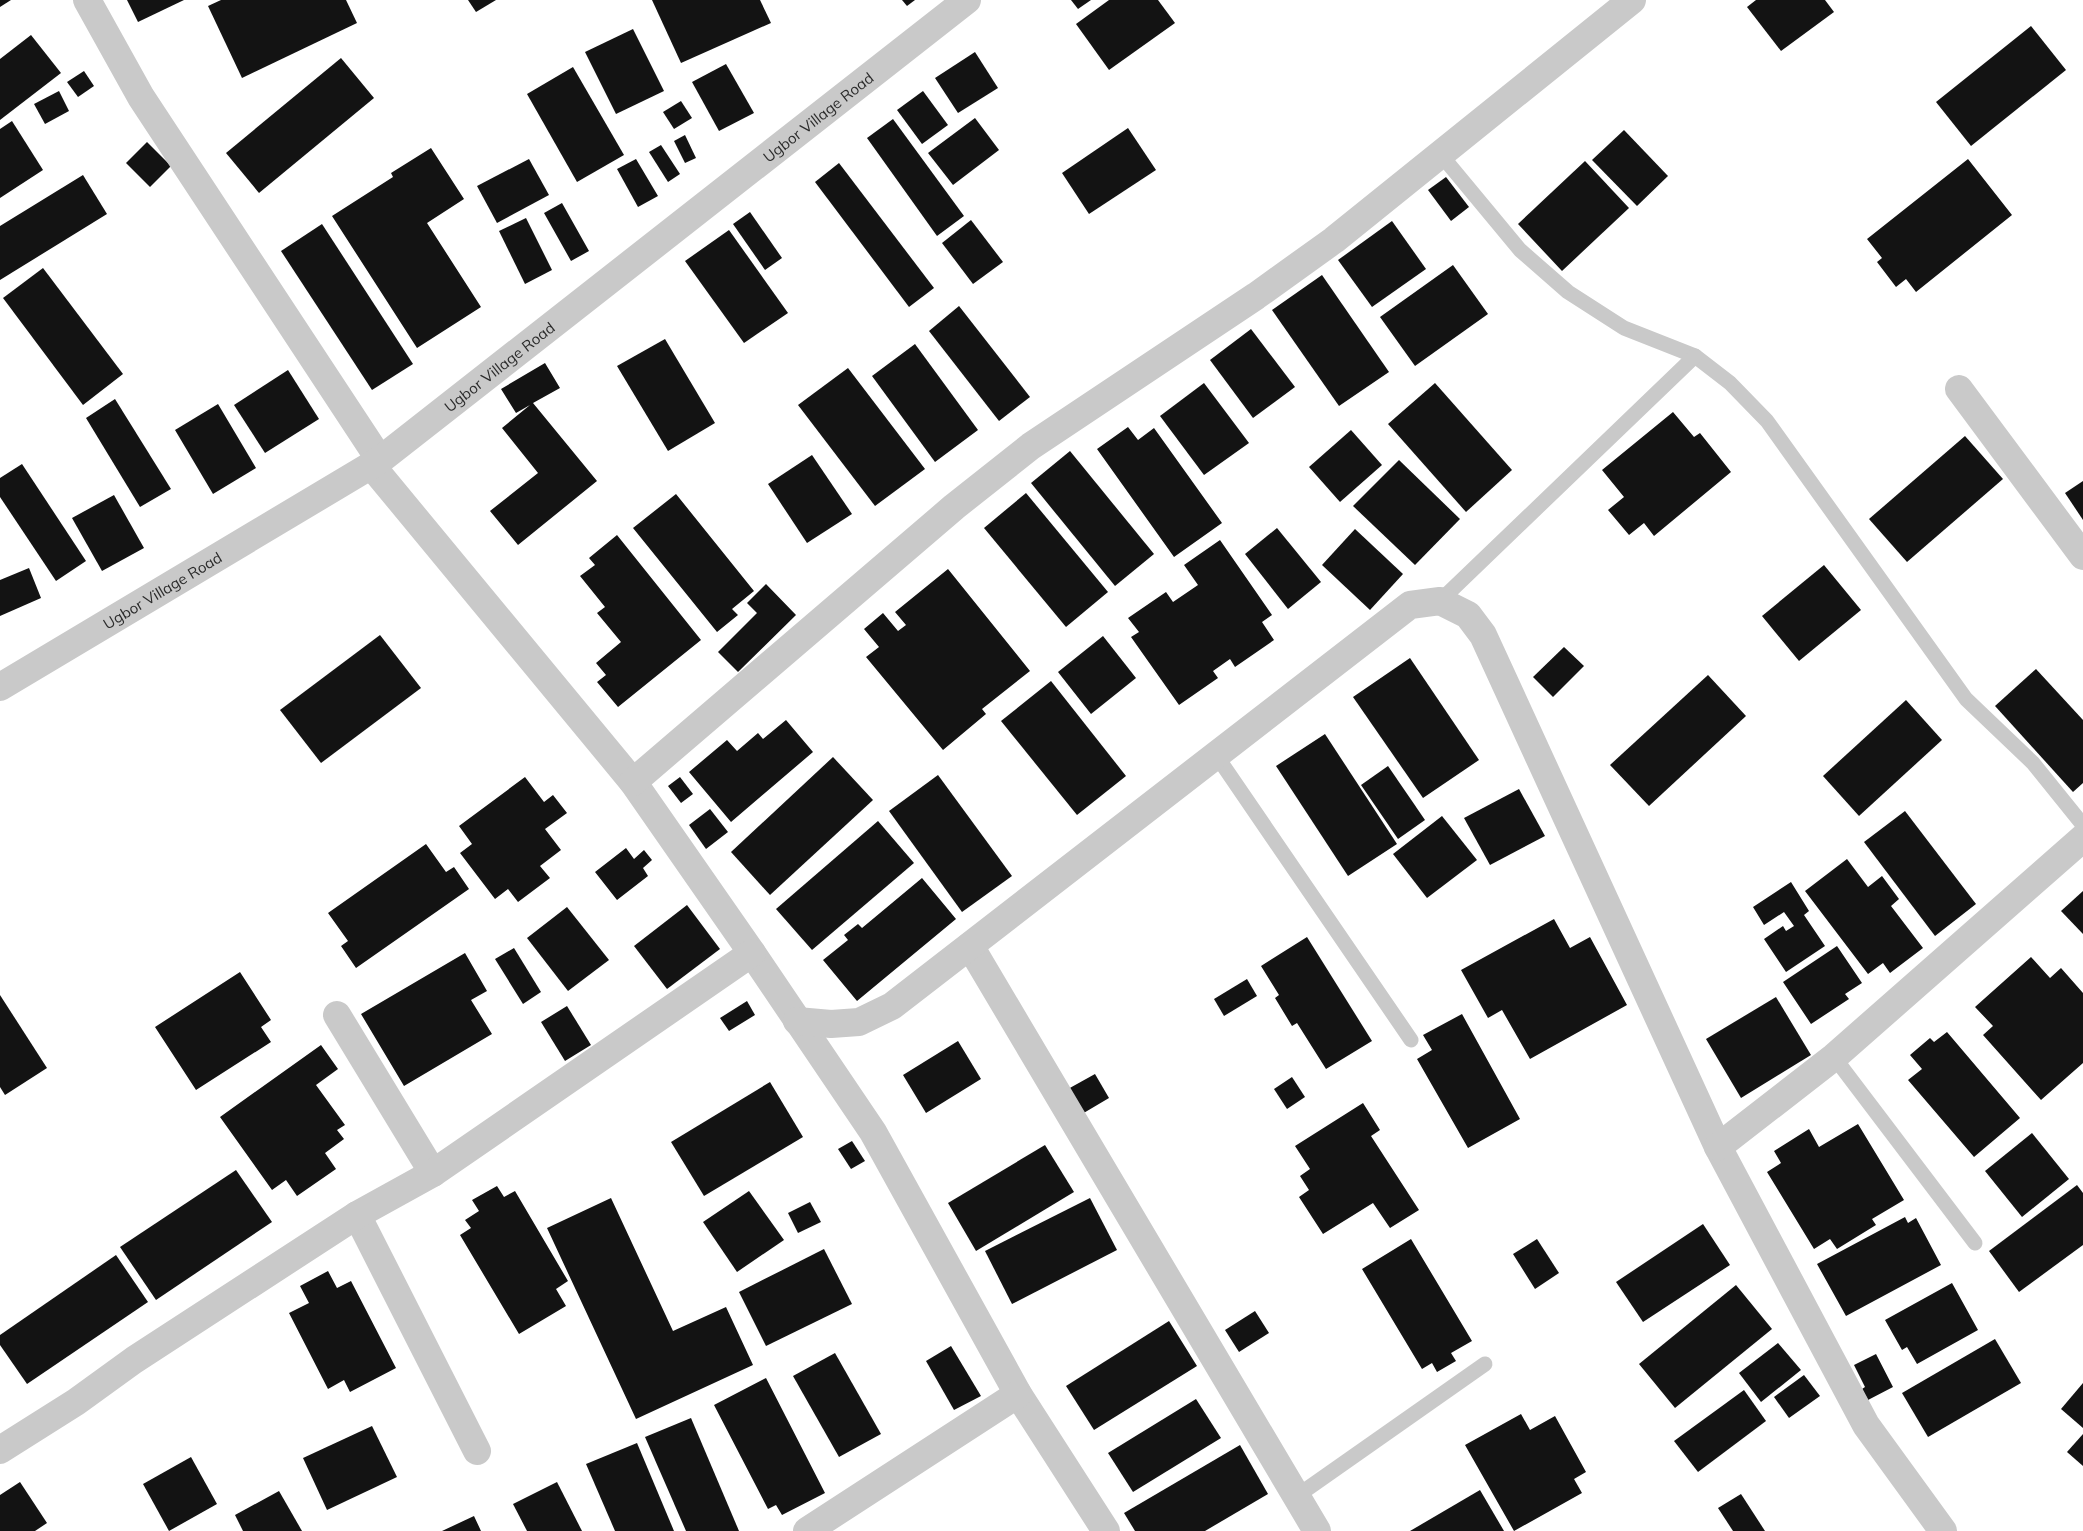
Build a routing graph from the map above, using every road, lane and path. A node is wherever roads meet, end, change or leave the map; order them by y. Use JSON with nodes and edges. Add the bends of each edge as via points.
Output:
{"nodes":[{"id":1,"x":87,"y":0,"type":"edge"},
{"id":2,"x":967,"y":0,"type":"edge"},
{"id":3,"x":1632,"y":0,"type":"edge"},
{"id":4,"x":1442,"y":156,"type":"junction"},
{"id":5,"x":1695,"y":356,"type":"junction"},
{"id":6,"x":1960,"y":389,"type":"dead end"},
{"id":7,"x":376,"y":462,"type":"junction"},
{"id":8,"x":2083,"y":556,"type":"edge"},
{"id":9,"x":1440,"y":601,"type":"junction"},
{"id":10,"x":0,"y":687,"type":"edge"},
{"id":11,"x":1216,"y":755,"type":"junction"},
{"id":12,"x":633,"y":782,"type":"junction"},
{"id":13,"x":2083,"y":825,"type":"edge"},
{"id":14,"x":2083,"y":838,"type":"edge"},
{"id":15,"x":970,"y":946,"type":"junction"},
{"id":16,"x":752,"y":952,"type":"junction"},
{"id":17,"x":336,"y":1015,"type":"dead end"},
{"id":18,"x":797,"y":1021,"type":"junction"},
{"id":19,"x":1411,"y":1040,"type":"dead end"},
{"id":20,"x":1834,"y":1057,"type":"junction"},
{"id":21,"x":1718,"y":1147,"type":"junction"},
{"id":22,"x":433,"y":1173,"type":"junction"},
{"id":23,"x":357,"y":1215,"type":"junction"},
{"id":24,"x":1975,"y":1243,"type":"dead end"},
{"id":25,"x":1485,"y":1364,"type":"dead end"},
{"id":26,"x":1018,"y":1394,"type":"junction"},
{"id":27,"x":0,"y":1450,"type":"edge"},
{"id":28,"x":477,"y":1451,"type":"dead end"},
{"id":29,"x":1297,"y":1496,"type":"junction"},
{"id":30,"x":807,"y":1531,"type":"edge"},
{"id":31,"x":1106,"y":1531,"type":"edge"},
{"id":32,"x":1317,"y":1531,"type":"edge"},
{"id":33,"x":1943,"y":1531,"type":"edge"}],
"edges":[{"from":1,"to":7,"type":"street","via":[[141,97]]},
{"from":2,"to":7,"type":"street","name":"Ugbor Village Road"},
{"from":3,"to":4,"type":"street"},
{"from":4,"to":5,"type":"lane","via":[[1520,250],[1568,292],[1624,328]]},
{"from":4,"to":12,"type":"street","via":[[1256,296],[1031,446],[954,507]]},
{"from":5,"to":9,"type":"lane"},
{"from":5,"to":13,"type":"lane","via":[[1730,383],[1767,420],[1966,699],[2033,763]]},
{"from":6,"to":8,"type":"street"},
{"from":7,"to":10,"type":"street","name":"Ugbor Village Road"},
{"from":7,"to":12,"type":"street"},
{"from":9,"to":11,"type":"street","via":[[1410,605]]},
{"from":9,"to":21,"type":"street","via":[[1468,615],[1483,635]]},
{"from":11,"to":15,"type":"street"},
{"from":11,"to":19,"type":"lane"},
{"from":12,"to":16,"type":"street"},
{"from":14,"to":20,"type":"street"},
{"from":15,"to":18,"type":"street","via":[[892,1006],[859,1022]]},
{"from":15,"to":29,"type":"street"},
{"from":16,"to":18,"type":"street"},
{"from":16,"to":22,"type":"street"},
{"from":17,"to":22,"type":"street"},
{"from":18,"to":26,"type":"street","via":[[873,1132]]},
{"from":20,"to":21,"type":"street"},
{"from":20,"to":24,"type":"lane"},
{"from":21,"to":33,"type":"street","via":[[1866,1425]]},
{"from":22,"to":23,"type":"street"},
{"from":23,"to":27,"type":"street"},
{"from":23,"to":28,"type":"street"},
{"from":25,"to":29,"type":"lane"},
{"from":26,"to":30,"type":"street"},
{"from":26,"to":31,"type":"street"},
{"from":29,"to":32,"type":"street"}]}
